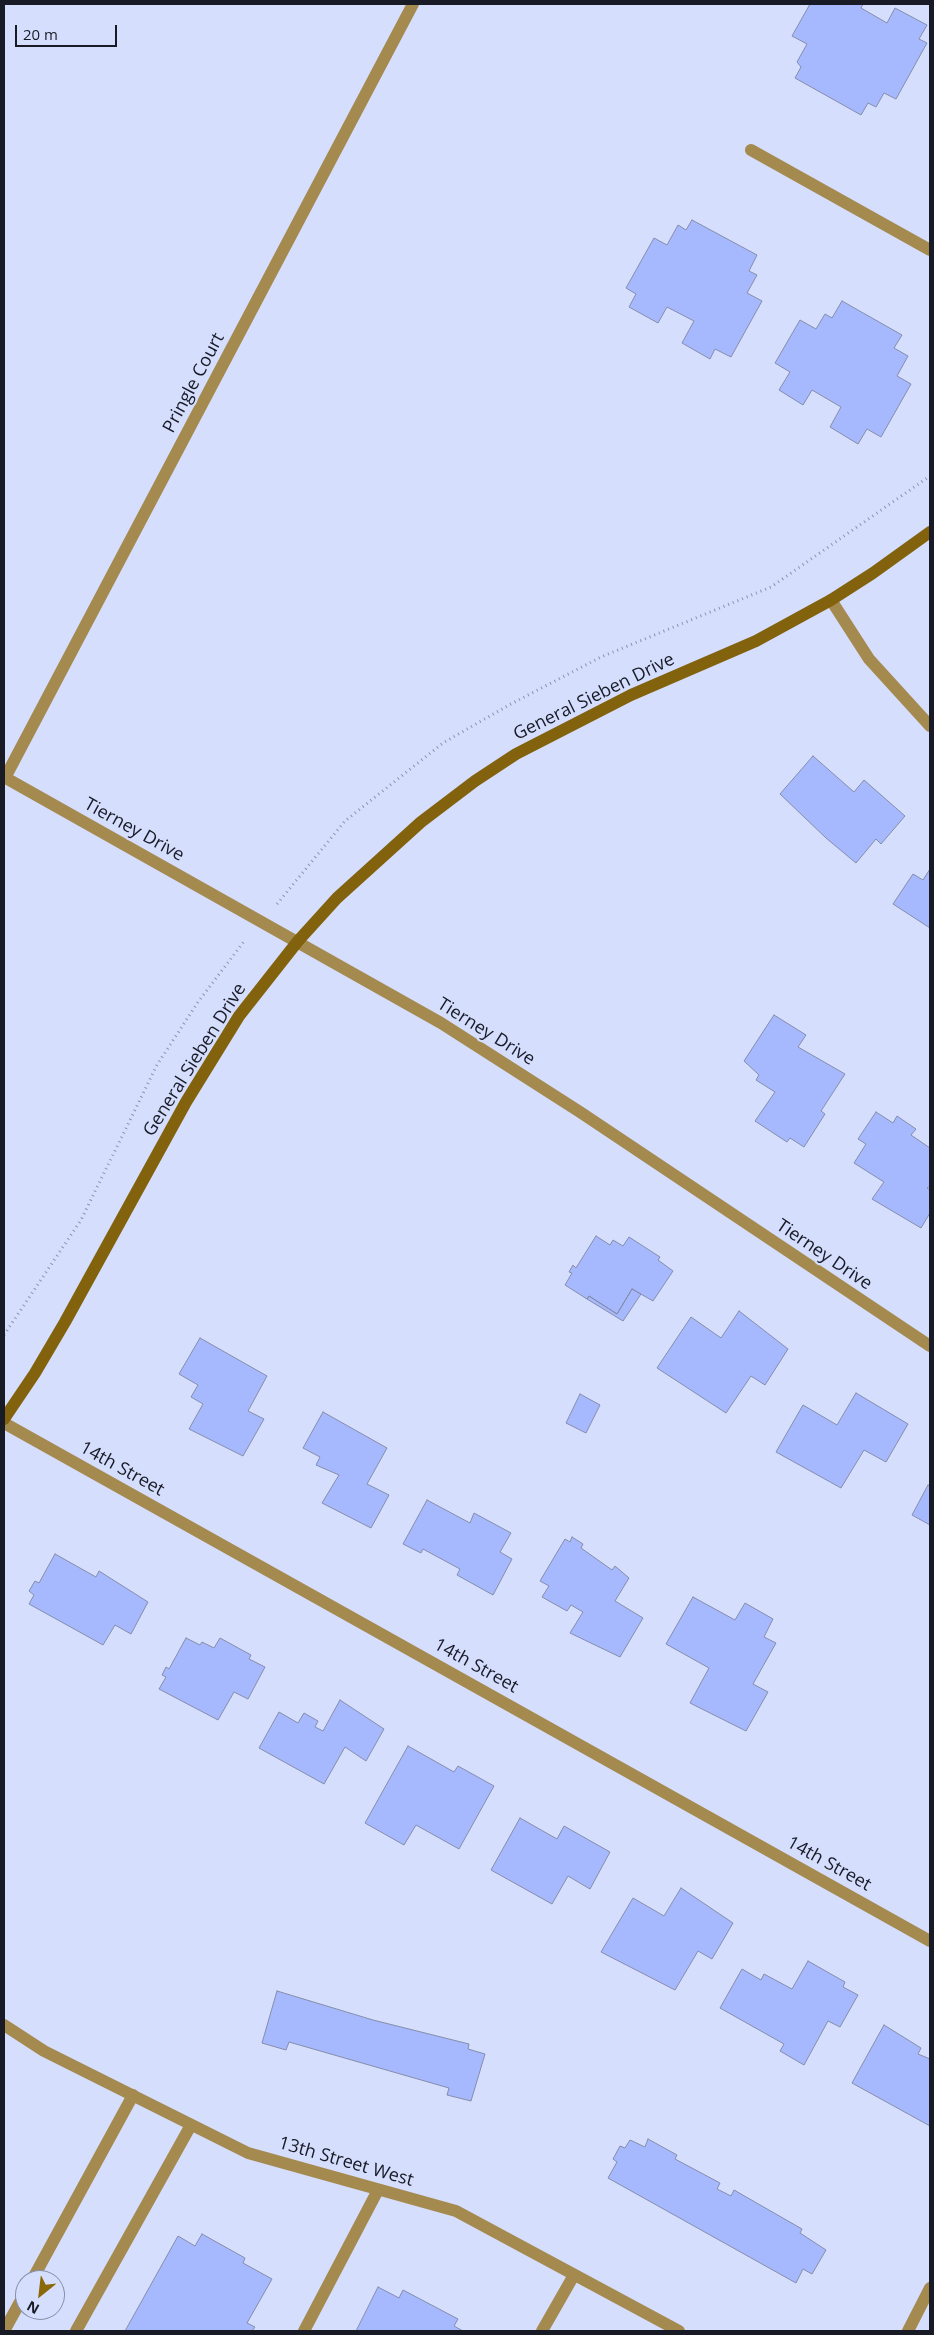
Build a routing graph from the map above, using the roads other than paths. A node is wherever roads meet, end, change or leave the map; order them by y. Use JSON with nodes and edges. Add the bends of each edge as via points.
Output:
{"nodes":[{"id":1,"x":413,"y":4,"type":"edge"},
{"id":2,"x":751,"y":150,"type":"dead end"},
{"id":3,"x":930,"y":250,"type":"edge"},
{"id":4,"x":930,"y":532,"type":"edge"},
{"id":5,"x":831,"y":600,"type":"junction"},
{"id":6,"x":930,"y":726,"type":"edge"},
{"id":7,"x":4,"y":778,"type":"edge"},
{"id":8,"x":298,"y":941,"type":"junction"},
{"id":9,"x":930,"y":1346,"type":"edge"},
{"id":10,"x":4,"y":1419,"type":"edge"},
{"id":11,"x":4,"y":1424,"type":"edge"},
{"id":12,"x":930,"y":1941,"type":"edge"},
{"id":13,"x":4,"y":2025,"type":"edge"},
{"id":14,"x":133,"y":2095,"type":"junction"},
{"id":15,"x":191,"y":2125,"type":"junction"},
{"id":16,"x":378,"y":2190,"type":"junction"},
{"id":17,"x":37,"y":2270,"type":"edge"},
{"id":18,"x":574,"y":2275,"type":"junction"},
{"id":19,"x":930,"y":2288,"type":"edge"},
{"id":20,"x":15,"y":2311,"type":"edge"},
{"id":21,"x":4,"y":2331,"type":"edge"},
{"id":22,"x":76,"y":2331,"type":"edge"},
{"id":23,"x":304,"y":2331,"type":"edge"},
{"id":24,"x":542,"y":2331,"type":"edge"},
{"id":25,"x":679,"y":2331,"type":"edge"},
{"id":26,"x":908,"y":2331,"type":"edge"}],
"edges":[{"from":1,"to":7,"type":"street","name":"Pringle Court"},
{"from":2,"to":3,"type":"street"},
{"from":4,"to":5,"type":"street","name":"General Sieben Drive"},
{"from":5,"to":6,"type":"street","via":[[869,659]]},
{"from":5,"to":8,"type":"street","name":"General Sieben Drive","via":[[756,640],[631,695],[516,754],[475,781],[384,854]]},
{"from":7,"to":8,"type":"street","name":"Tierney Drive"},
{"from":8,"to":9,"type":"street","name":"Tierney Drive","via":[[441,1024],[548,1092]]},
{"from":8,"to":10,"type":"street","name":"General Sieben Drive","via":[[239,1016],[186,1102],[65,1322]]},
{"from":11,"to":12,"type":"street","name":"14th Street"},
{"from":13,"to":14,"type":"street","name":"13th Street West","via":[[44,2051]]},
{"from":14,"to":15,"type":"street","name":"13th Street West"},
{"from":14,"to":17,"type":"street"},
{"from":15,"to":16,"type":"street","name":"13th Street West","via":[[248,2153]]},
{"from":15,"to":22,"type":"street"},
{"from":16,"to":18,"type":"street","name":"13th Street West","via":[[456,2212]]},
{"from":16,"to":23,"type":"street"},
{"from":18,"to":24,"type":"street"},
{"from":18,"to":25,"type":"street","name":"13th Street West"},
{"from":19,"to":26,"type":"street"},
{"from":20,"to":21,"type":"street"}]}
